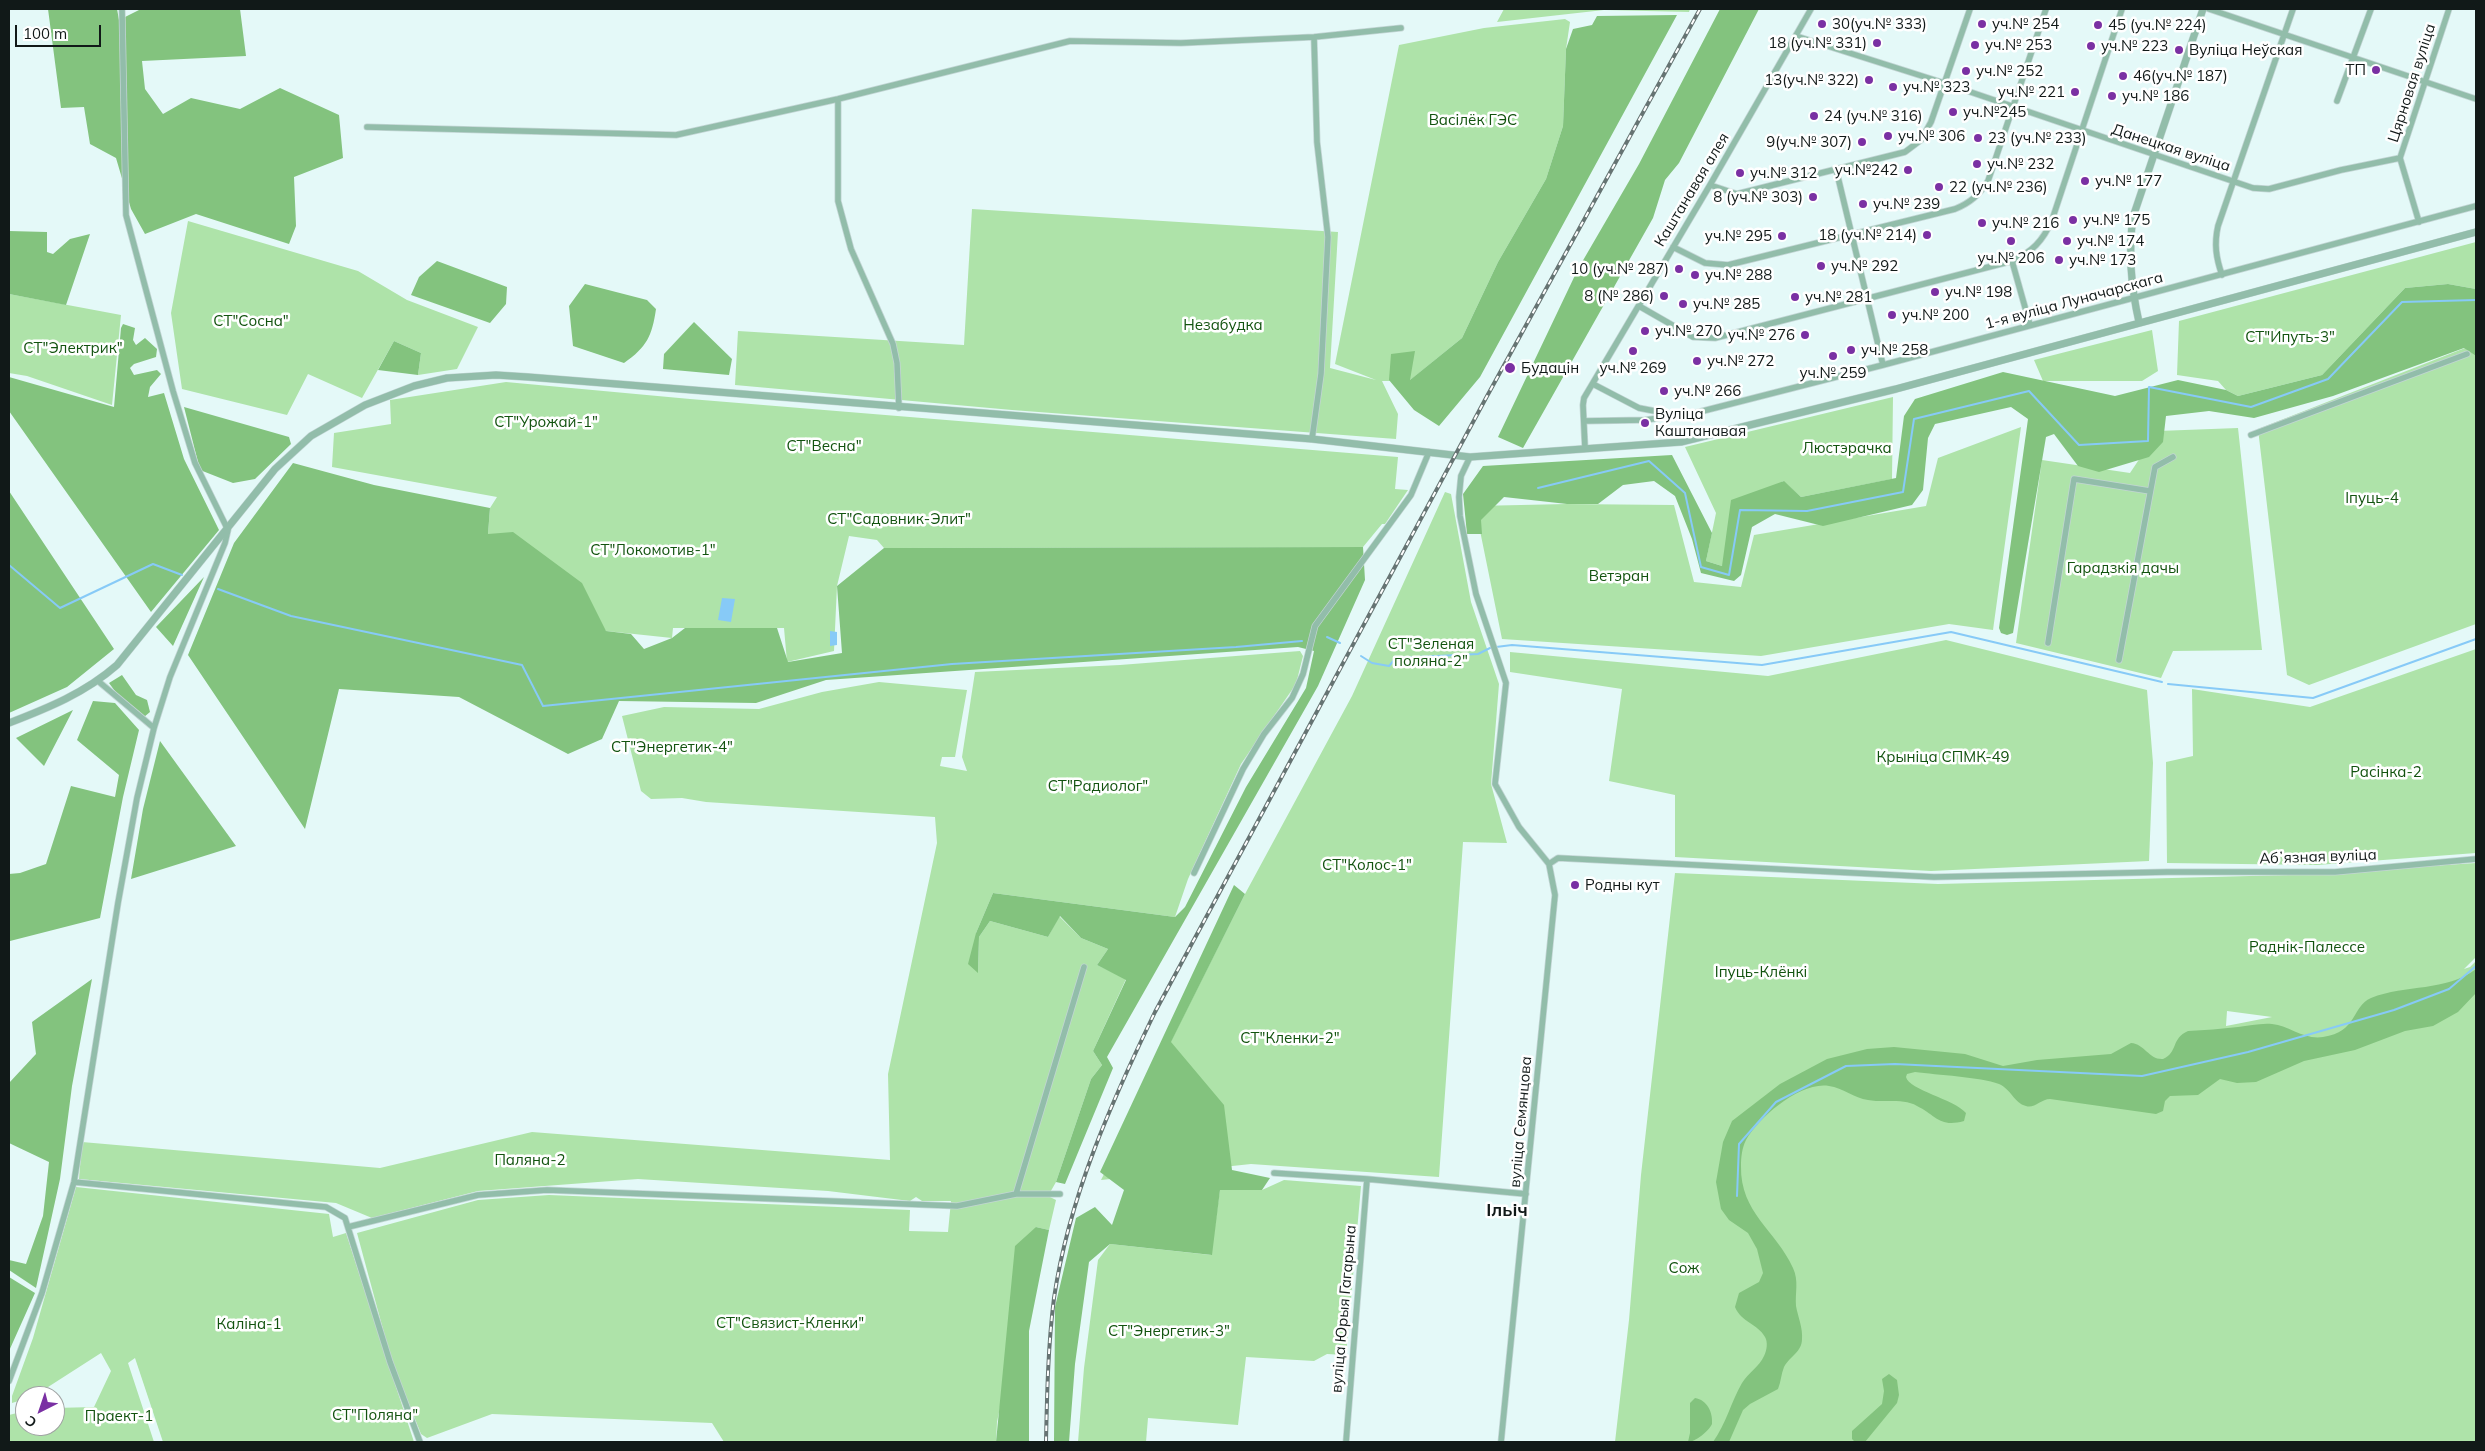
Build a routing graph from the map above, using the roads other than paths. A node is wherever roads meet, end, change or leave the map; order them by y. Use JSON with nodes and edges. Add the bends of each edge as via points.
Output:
{"nodes":[{"id":1,"x":122,"y":9,"type":"edge"},
{"id":2,"x":1811,"y":9,"type":"edge"},
{"id":3,"x":1970,"y":9,"type":"edge"},
{"id":4,"x":2046,"y":9,"type":"edge"},
{"id":5,"x":2122,"y":9,"type":"edge"},
{"id":6,"x":2203,"y":9,"type":"edge"},
{"id":7,"x":2209,"y":9,"type":"edge"},
{"id":8,"x":2292,"y":9,"type":"edge"},
{"id":9,"x":2371,"y":9,"type":"edge"},
{"id":10,"x":2449,"y":9,"type":"edge"},
{"id":11,"x":1401,"y":28,"type":"dead end"},
{"id":12,"x":2284,"y":34,"type":"junction"},
{"id":13,"x":1796,"y":36,"type":"junction"},
{"id":14,"x":1314,"y":37,"type":"junction"},
{"id":15,"x":2354,"y":59,"type":"junction"},
{"id":16,"x":1944,"y":82,"type":"junction"},
{"id":17,"x":2424,"y":82,"type":"junction"},
{"id":18,"x":838,"y":99,"type":"junction"},
{"id":19,"x":2476,"y":100,"type":"edge"},
{"id":20,"x":2337,"y":101,"type":"dead end"},
{"id":21,"x":2014,"y":107,"type":"junction"},
{"id":22,"x":367,"y":128,"type":"dead end"},
{"id":23,"x":2082,"y":131,"type":"junction"},
{"id":24,"x":2154,"y":154,"type":"junction"},
{"id":25,"x":2400,"y":158,"type":"junction"},
{"id":26,"x":1836,"y":169,"type":"junction"},
{"id":27,"x":2233,"y":181,"type":"junction"},
{"id":28,"x":1710,"y":185,"type":"junction"},
{"id":29,"x":2476,"y":206,"type":"edge"},
{"id":30,"x":2419,"y":222,"type":"junction"},
{"id":31,"x":2476,"y":232,"type":"edge"},
{"id":32,"x":1852,"y":234,"type":"junction"},
{"id":33,"x":1673,"y":248,"type":"junction"},
{"id":34,"x":2012,"y":261,"type":"junction"},
{"id":35,"x":2222,"y":275,"type":"junction"},
{"id":36,"x":1869,"y":297,"type":"junction"},
{"id":37,"x":2133,"y":297,"type":"junction"},
{"id":38,"x":1638,"y":306,"type":"junction"},
{"id":39,"x":2139,"y":322,"type":"junction"},
{"id":40,"x":2030,"y":325,"type":"junction"},
{"id":41,"x":2467,"y":354,"type":"dead end"},
{"id":42,"x":1883,"y":365,"type":"junction"},
{"id":43,"x":1594,"y":384,"type":"junction"},
{"id":44,"x":899,"y":408,"type":"junction"},
{"id":45,"x":1678,"y":415,"type":"junction"},
{"id":46,"x":1584,"y":421,"type":"junction"},
{"id":47,"x":2251,"y":435,"type":"dead end"},
{"id":48,"x":1312,"y":439,"type":"junction"},
{"id":49,"x":1586,"y":448,"type":"junction"},
{"id":50,"x":1429,"y":452,"type":"junction"},
{"id":51,"x":1470,"y":457,"type":"junction"},
{"id":52,"x":2173,"y":457,"type":"dead end"},
{"id":53,"x":2150,"y":491,"type":"junction"},
{"id":54,"x":228,"y":530,"type":"junction"},
{"id":55,"x":2048,"y":643,"type":"dead end"},
{"id":56,"x":2119,"y":660,"type":"dead end"},
{"id":57,"x":98,"y":682,"type":"junction"},
{"id":58,"x":9,"y":723,"type":"edge"},
{"id":59,"x":154,"y":728,"type":"junction"},
{"id":60,"x":2476,"y":859,"type":"edge"},
{"id":61,"x":1549,"y":864,"type":"junction"},
{"id":62,"x":1194,"y":873,"type":"dead end"},
{"id":63,"x":1084,"y":967,"type":"dead end"},
{"id":64,"x":1274,"y":1173,"type":"dead end"},
{"id":65,"x":1368,"y":1179,"type":"junction"},
{"id":66,"x":74,"y":1182,"type":"junction"},
{"id":67,"x":1016,"y":1194,"type":"junction"},
{"id":68,"x":1060,"y":1194,"type":"dead end"},
{"id":69,"x":1526,"y":1194,"type":"junction"},
{"id":70,"x":348,"y":1226,"type":"junction"},
{"id":71,"x":9,"y":1381,"type":"edge"},
{"id":72,"x":420,"y":1442,"type":"edge"},
{"id":73,"x":1346,"y":1442,"type":"edge"},
{"id":74,"x":1501,"y":1442,"type":"edge"}],
"edges":[{"from":1,"to":54,"type":"street","via":[[126,215],[172,391],[195,463]]},
{"from":2,"to":13,"type":"street","name":"Каштанавая алея"},
{"from":3,"to":16,"type":"street"},
{"from":4,"to":21,"type":"street"},
{"from":5,"to":23,"type":"street"},
{"from":6,"to":24,"type":"street"},
{"from":7,"to":12,"type":"street"},
{"from":8,"to":12,"type":"street"},
{"from":9,"to":15,"type":"street"},
{"from":10,"to":17,"type":"street","name":"Цярновая вуліца"},
{"from":11,"to":14,"type":"street"},
{"from":12,"to":15,"type":"street"},
{"from":12,"to":27,"type":"street"},
{"from":13,"to":16,"type":"street","name":"Данецкая вуліца"},
{"from":13,"to":28,"type":"street","name":"Каштанавая алея"},
{"from":14,"to":18,"type":"street","via":[[1181,43],[1070,41]]},
{"from":14,"to":48,"type":"street","via":[[1317,142],[1328,238],[1321,374]]},
{"from":15,"to":17,"type":"street"},
{"from":15,"to":20,"type":"street"},
{"from":16,"to":21,"type":"street","name":"Данецкая вуліца"},
{"from":16,"to":26,"type":"street","via":[[1931,122],[1914,146],[1905,152]]},
{"from":17,"to":19,"type":"street"},
{"from":17,"to":25,"type":"street","name":"Цярновая вуліца"},
{"from":18,"to":22,"type":"street","via":[[676,136]]},
{"from":18,"to":44,"type":"street","via":[[838,201],[851,248],[893,344]]},
{"from":21,"to":23,"type":"street","name":"Данецкая вуліца"},
{"from":21,"to":32,"type":"street","via":[[1988,181],[1975,198],[1954,210]]},
{"from":23,"to":24,"type":"street","name":"Данецкая вуліца"},
{"from":23,"to":34,"type":"street","via":[[2046,234],[2035,248]]},
{"from":24,"to":27,"type":"street","name":"Данецкая вуліца"},
{"from":24,"to":37,"type":"street","via":[[2134,217],[2130,241]]},
{"from":25,"to":27,"type":"street","name":"Данецкая вуліца","via":[[2269,189]]},
{"from":25,"to":30,"type":"street","name":"Цярновая вуліца"},
{"from":26,"to":28,"type":"street","via":[[1737,194]]},
{"from":26,"to":32,"type":"street"},
{"from":27,"to":35,"type":"street","via":[[2215,237],[2216,258]]},
{"from":28,"to":33,"type":"street","name":"Каштанавая алея"},
{"from":29,"to":30,"type":"street","name":"1-я вуліца Луначарскага"},
{"from":30,"to":35,"type":"street","name":"1-я вуліца Луначарскага"},
{"from":31,"to":39,"type":"street"},
{"from":32,"to":33,"type":"street","via":[[1728,265],[1705,263]]},
{"from":32,"to":36,"type":"street"},
{"from":33,"to":38,"type":"street","name":"Каштанавая алея"},
{"from":34,"to":36,"type":"street"},
{"from":34,"to":40,"type":"street"},
{"from":35,"to":37,"type":"street","name":"1-я вуліца Луначарскага"},
{"from":36,"to":38,"type":"street","via":[[1715,338],[1693,337]]},
{"from":36,"to":42,"type":"street"},
{"from":37,"to":39,"type":"street"},
{"from":37,"to":40,"type":"street","name":"1-я вуліца Луначарскага"},
{"from":38,"to":43,"type":"street","name":"Каштанавая алея"},
{"from":39,"to":49,"type":"street","via":[[1896,389],[1681,442]]},
{"from":40,"to":42,"type":"street","name":"1-я вуліца Луначарскага"},
{"from":41,"to":47,"type":"street"},
{"from":42,"to":45,"type":"street","name":"1-я вуліца Луначарскага"},
{"from":43,"to":45,"type":"street","via":[[1639,408]]},
{"from":43,"to":46,"type":"street","name":"Каштанавая алея","via":[[1583,401]]},
{"from":44,"to":48,"type":"street"},
{"from":44,"to":54,"type":"street","via":[[528,377],[447,378],[365,404],[311,436],[276,469]]},
{"from":45,"to":46,"type":"street","name":"1-я вуліца Луначарскага","via":[[1645,420]]},
{"from":46,"to":49,"type":"street","name":"Каштанавая алея"},
{"from":48,"to":50,"type":"street"},
{"from":49,"to":51,"type":"street"},
{"from":50,"to":51,"type":"street"},
{"from":50,"to":62,"type":"street","via":[[1411,495],[1314,626],[1303,674],[1292,698],[1264,734],[1243,769]]},
{"from":51,"to":61,"type":"street","name":"вуліца Семянцова","via":[[1461,476],[1460,516],[1476,594],[1506,684],[1495,784],[1519,827]]},
{"from":52,"to":53,"type":"street","via":[[2155,467]]},
{"from":53,"to":55,"type":"street","via":[[2074,479]]},
{"from":53,"to":56,"type":"street"},
{"from":54,"to":57,"type":"street","via":[[137,642]]},
{"from":54,"to":59,"type":"street","via":[[226,544],[170,676]]},
{"from":57,"to":58,"type":"street","via":[[53,706]]},
{"from":57,"to":59,"type":"street"},
{"from":59,"to":66,"type":"street","via":[[137,798],[118,903]]},
{"from":60,"to":61,"type":"street","name":"Абʼязная вуліца","via":[[2334,872],[1934,877],[1558,858]]},
{"from":61,"to":69,"type":"street","name":"вуліца Семянцова","via":[[1555,895]]},
{"from":63,"to":67,"type":"street"},
{"from":64,"to":65,"type":"street"},
{"from":65,"to":69,"type":"street"},
{"from":65,"to":73,"type":"street","name":"вуліца Юрыя Гагарына"},
{"from":66,"to":70,"type":"street","via":[[326,1207],[346,1218]]},
{"from":66,"to":71,"type":"street","via":[[42,1293]]},
{"from":67,"to":68,"type":"street"},
{"from":67,"to":70,"type":"street","via":[[957,1206],[547,1190],[478,1195]]},
{"from":69,"to":74,"type":"street","name":"вуліца Семянцова"},
{"from":70,"to":72,"type":"street","via":[[390,1362]]}]}
